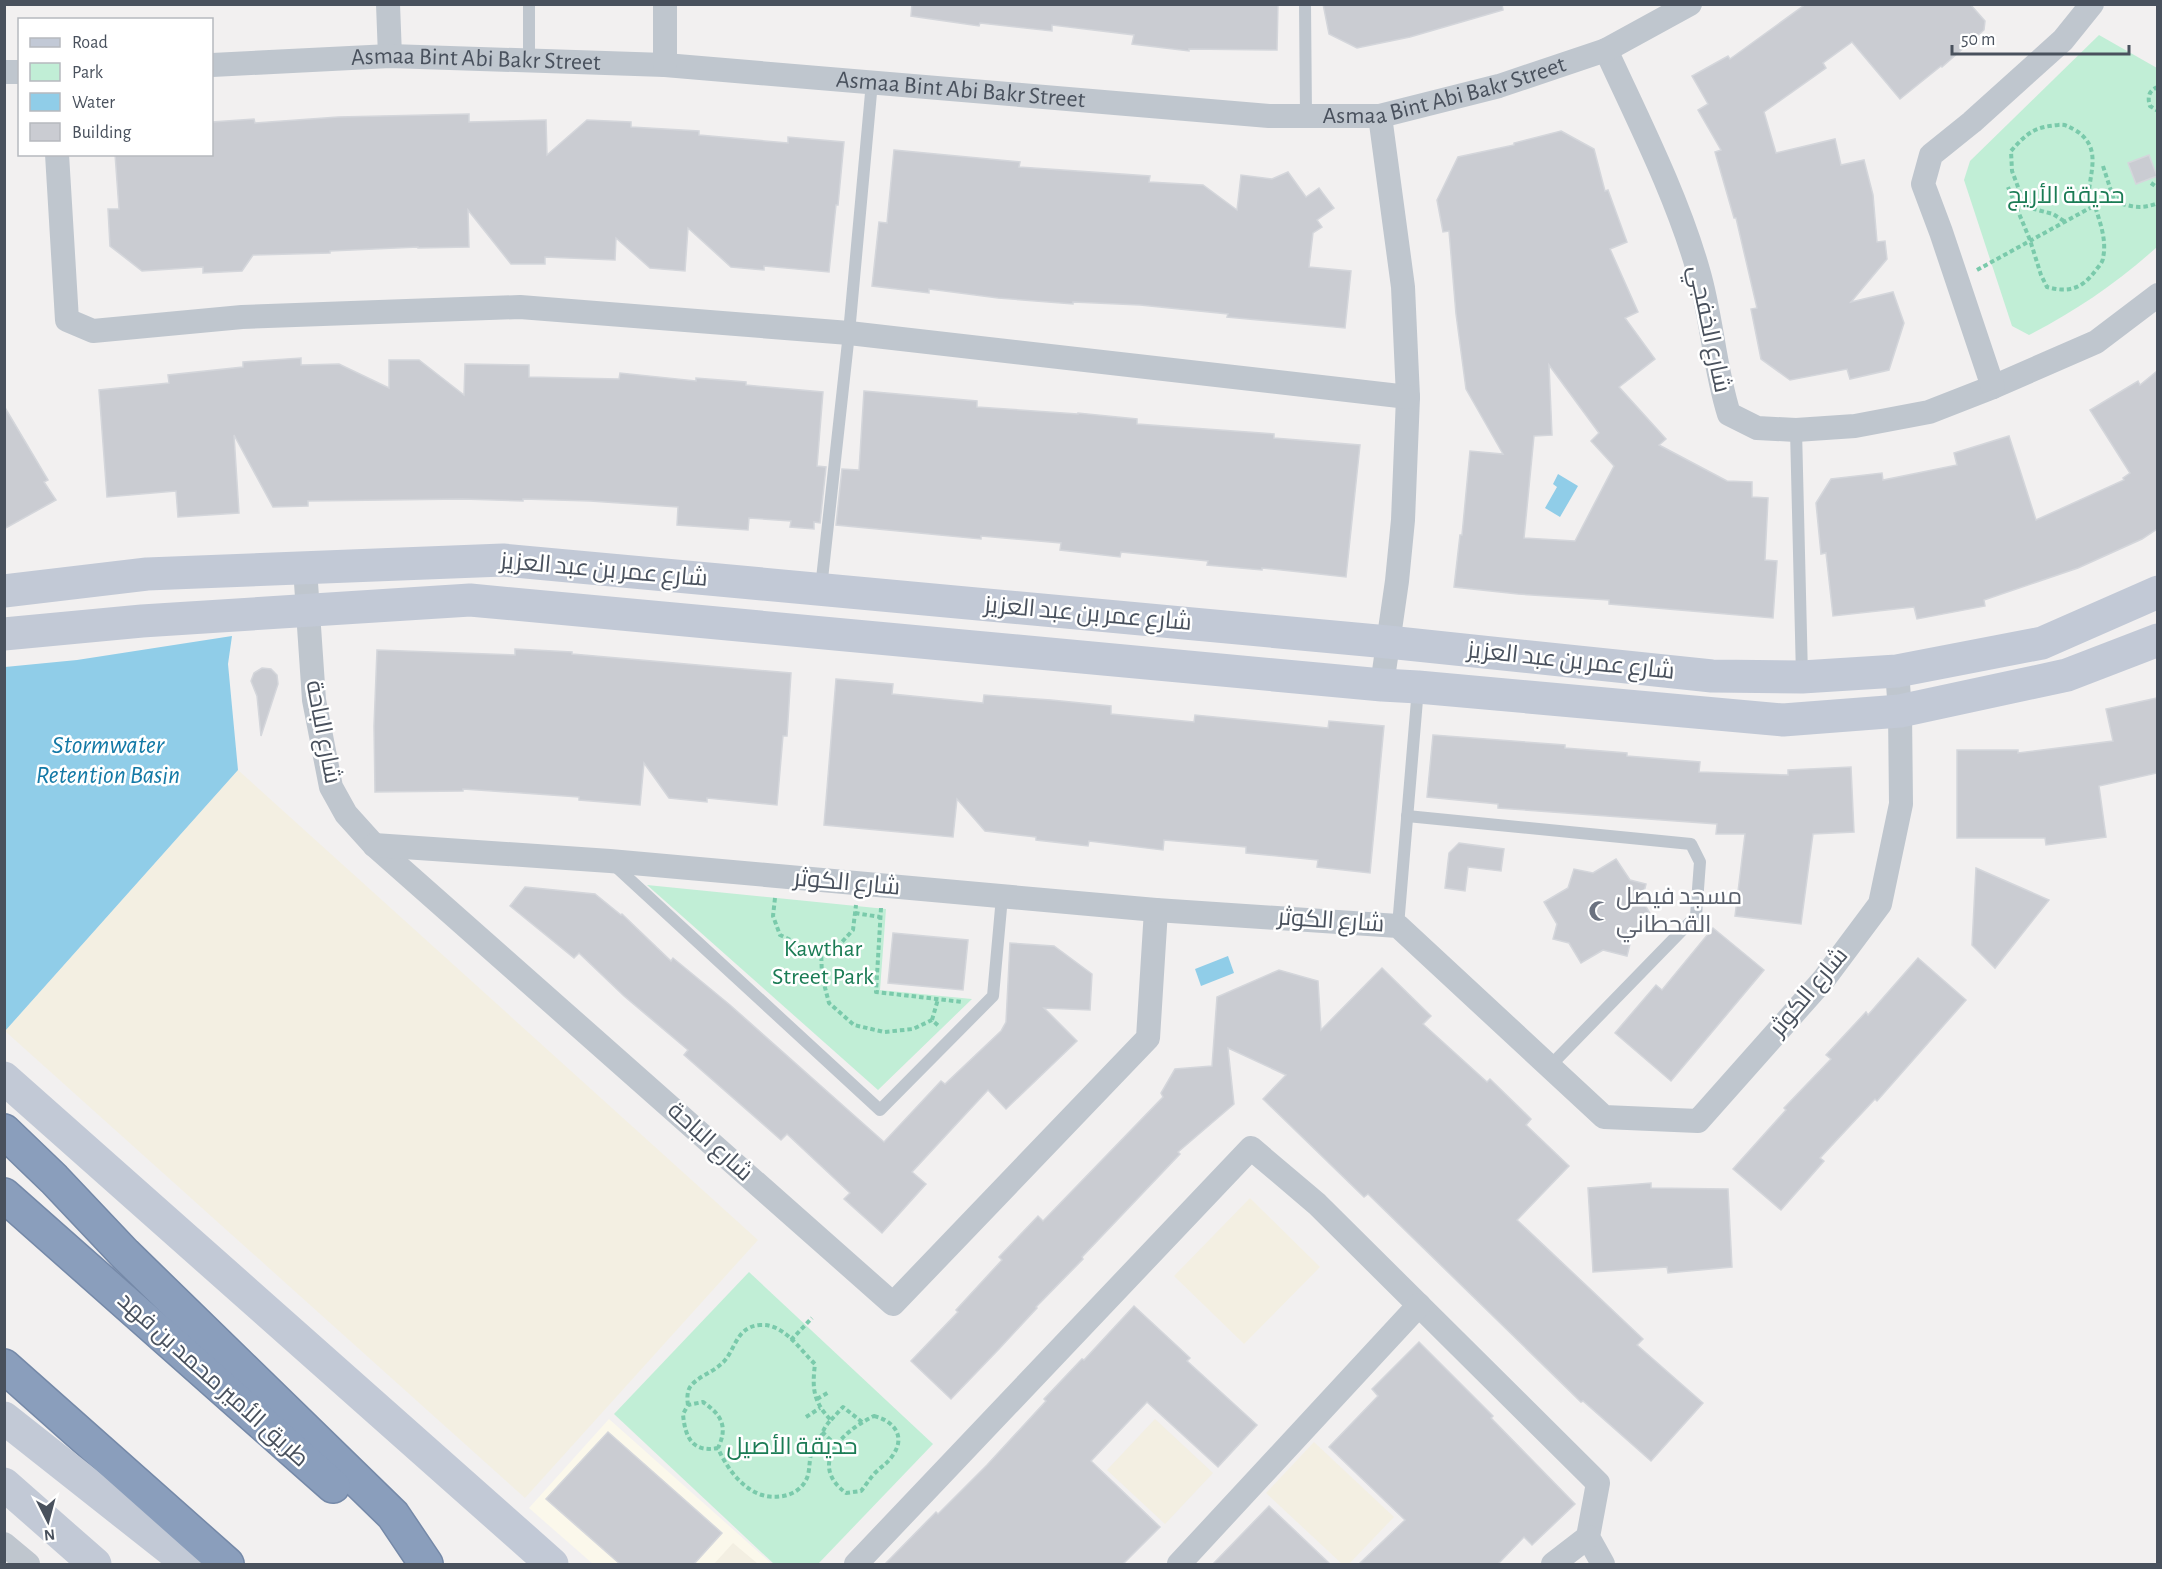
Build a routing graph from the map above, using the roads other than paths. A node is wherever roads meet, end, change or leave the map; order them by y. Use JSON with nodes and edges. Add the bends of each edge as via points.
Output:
{"nodes":[{"id":1,"x":388,"y":4,"type":"edge"},
{"id":2,"x":529,"y":4,"type":"edge"},
{"id":3,"x":665,"y":4,"type":"edge"},
{"id":4,"x":1305,"y":4,"type":"edge"},
{"id":5,"x":1690,"y":4,"type":"edge"},
{"id":6,"x":2092,"y":4,"type":"edge"},
{"id":7,"x":1606,"y":50,"type":"junction"},
{"id":8,"x":390,"y":56,"type":"junction"},
{"id":9,"x":529,"y":60,"type":"junction"},
{"id":10,"x":213,"y":65,"type":"edge"},
{"id":11,"x":665,"y":65,"type":"junction"},
{"id":12,"x":872,"y":82,"type":"junction"},
{"id":13,"x":1306,"y":116,"type":"junction"},
{"id":14,"x":1380,"y":116,"type":"junction"},
{"id":15,"x":57,"y":156,"type":"edge"},
{"id":16,"x":2157,"y":295,"type":"edge"},
{"id":17,"x":849,"y":333,"type":"junction"},
{"id":18,"x":1993,"y":387,"type":"junction"},
{"id":19,"x":1408,"y":397,"type":"junction"},
{"id":20,"x":1797,"y":430,"type":"junction"},
{"id":21,"x":305,"y":568,"type":"junction"},
{"id":22,"x":821,"y":590,"type":"junction"},
{"id":23,"x":4,"y":591,"type":"edge"},
{"id":24,"x":2157,"y":592,"type":"edge"},
{"id":25,"x":307,"y":610,"type":"junction"},
{"id":26,"x":4,"y":633,"type":"edge"},
{"id":27,"x":2157,"y":640,"type":"edge"},
{"id":28,"x":1388,"y":642,"type":"junction"},
{"id":29,"x":1897,"y":671,"type":"junction"},
{"id":30,"x":1802,"y":677,"type":"junction"},
{"id":31,"x":1382,"y":685,"type":"junction"},
{"id":32,"x":1418,"y":687,"type":"junction"},
{"id":33,"x":1900,"y":711,"type":"junction"},
{"id":34,"x":1407,"y":816,"type":"junction"},
{"id":35,"x":374,"y":845,"type":"junction"},
{"id":36,"x":610,"y":861,"type":"junction"},
{"id":37,"x":1002,"y":897,"type":"junction"},
{"id":38,"x":1156,"y":910,"type":"junction"},
{"id":39,"x":1398,"y":926,"type":"junction"},
{"id":40,"x":1549,"y":1067,"type":"junction"},
{"id":41,"x":4,"y":1078,"type":"edge"},
{"id":42,"x":4,"y":1131,"type":"edge"},
{"id":43,"x":4,"y":1195,"type":"edge"},
{"id":44,"x":1419,"y":1305,"type":"junction"},
{"id":45,"x":4,"y":1366,"type":"edge"},
{"id":46,"x":4,"y":1418,"type":"edge"},
{"id":47,"x":4,"y":1484,"type":"edge"},
{"id":48,"x":1588,"y":1536,"type":"junction"},
{"id":49,"x":4,"y":1544,"type":"edge"},
{"id":50,"x":28,"y":1564,"type":"edge"},
{"id":51,"x":94,"y":1564,"type":"edge"},
{"id":52,"x":189,"y":1564,"type":"edge"},
{"id":53,"x":227,"y":1564,"type":"edge"},
{"id":54,"x":424,"y":1564,"type":"edge"},
{"id":55,"x":552,"y":1564,"type":"edge"},
{"id":56,"x":856,"y":1564,"type":"edge"},
{"id":57,"x":1179,"y":1564,"type":"edge"},
{"id":58,"x":1553,"y":1564,"type":"edge"},
{"id":59,"x":1604,"y":1564,"type":"edge"}],
"edges":[{"from":1,"to":8,"type":"street"},
{"from":2,"to":9,"type":"lane"},
{"from":3,"to":11,"type":"street"},
{"from":4,"to":13,"type":"lane"},
{"from":5,"to":7,"type":"street","name":"Asmaa Bint Abi Bakr Street"},
{"from":6,"to":18,"type":"street","via":[[2062,40],[1931,155],[1923,184]]},
{"from":7,"to":14,"type":"street","name":"Asmaa Bint Abi Bakr Street","via":[[1499,86]]},
{"from":7,"to":20,"type":"street","name":"شارع الخفجي","via":[[1674,201],[1698,271],[1729,414],[1757,428]]},
{"from":8,"to":9,"type":"street","name":"Asmaa Bint Abi Bakr Street"},
{"from":8,"to":10,"type":"street","name":"Asmaa Bint Abi Bakr Street"},
{"from":9,"to":11,"type":"street","name":"Asmaa Bint Abi Bakr Street"},
{"from":11,"to":12,"type":"street","name":"Asmaa Bint Abi Bakr Street"},
{"from":12,"to":13,"type":"street","name":"Asmaa Bint Abi Bakr Street"},
{"from":12,"to":17,"type":"lane"},
{"from":13,"to":14,"type":"street","name":"Asmaa Bint Abi Bakr Street"},
{"from":14,"to":19,"type":"street","via":[[1402,287]]},
{"from":15,"to":17,"type":"street","via":[[67,320],[93,331],[242,317],[520,307]]},
{"from":16,"to":18,"type":"street","name":"شارع الخفجي","via":[[2096,342]]},
{"from":17,"to":19,"type":"street"},
{"from":17,"to":22,"type":"lane"},
{"from":18,"to":20,"type":"street","name":"شارع الخفجي","via":[[1929,412],[1855,426]]},
{"from":19,"to":28,"type":"street","via":[[1403,520]]},
{"from":20,"to":30,"type":"lane"},
{"from":21,"to":22,"type":"street","name":"شارع عمر بن عبد العزيز","via":[[503,560]]},
{"from":21,"to":23,"type":"street","name":"شارع عمر بن عبد العزيز","via":[[147,574]]},
{"from":21,"to":25,"type":"street","name":"شارع الباحة"},
{"from":22,"to":28,"type":"street","name":"شارع عمر بن عبد العزيز"},
{"from":24,"to":29,"type":"street","name":"شارع عمر بن عبد العزيز","via":[[2042,643]]},
{"from":25,"to":26,"type":"street"},
{"from":25,"to":31,"type":"street","via":[[470,600]]},
{"from":25,"to":35,"type":"street","name":"شارع الباحة","via":[[314,700],[331,787],[346,814]]},
{"from":27,"to":33,"type":"street","via":[[2067,675]]},
{"from":28,"to":30,"type":"street","name":"شارع عمر بن عبد العزيز","via":[[1712,676]]},
{"from":28,"to":31,"type":"street"},
{"from":29,"to":30,"type":"street","name":"شارع عمر بن عبد العزيز"},
{"from":29,"to":33,"type":"street","name":"شارع الكوثر"},
{"from":31,"to":32,"type":"street"},
{"from":32,"to":33,"type":"street","via":[[1783,720]]},
{"from":32,"to":34,"type":"lane"},
{"from":33,"to":40,"type":"street","name":"شارع الكوثر","via":[[1901,804],[1880,904],[1824,979],[1698,1120],[1604,1117]]},
{"from":34,"to":39,"type":"lane"},
{"from":34,"to":40,"type":"lane","via":[[1691,844],[1700,861],[1696,916]]},
{"from":35,"to":36,"type":"street","name":"شارع الكوثر"},
{"from":35,"to":38,"type":"street","name":"شارع الباحة","via":[[893,1304],[1148,1038]]},
{"from":36,"to":37,"type":"street","name":"شارع الكوثر"},
{"from":36,"to":37,"type":"lane","via":[[880,1110],[993,996]]},
{"from":37,"to":38,"type":"street","name":"شارع الكوثر"},
{"from":38,"to":39,"type":"street","name":"شارع الكوثر"},
{"from":39,"to":40,"type":"street","name":"شارع الكوثر"},
{"from":41,"to":55,"type":"street"},
{"from":42,"to":54,"type":"highway","via":[[393,1515]]},
{"from":43,"to":54,"type":"highway","name":"طريق الأمير محمد بن فهد"},
{"from":44,"to":48,"type":"street","via":[[1598,1483]]},
{"from":44,"to":56,"type":"street","via":[[1317,1204],[1251,1148]]},
{"from":44,"to":57,"type":"street"},
{"from":45,"to":53,"type":"highway"},
{"from":46,"to":52,"type":"street"},
{"from":47,"to":51,"type":"street"},
{"from":48,"to":58,"type":"street"},
{"from":48,"to":59,"type":"street"},
{"from":49,"to":50,"type":"street"}]}
